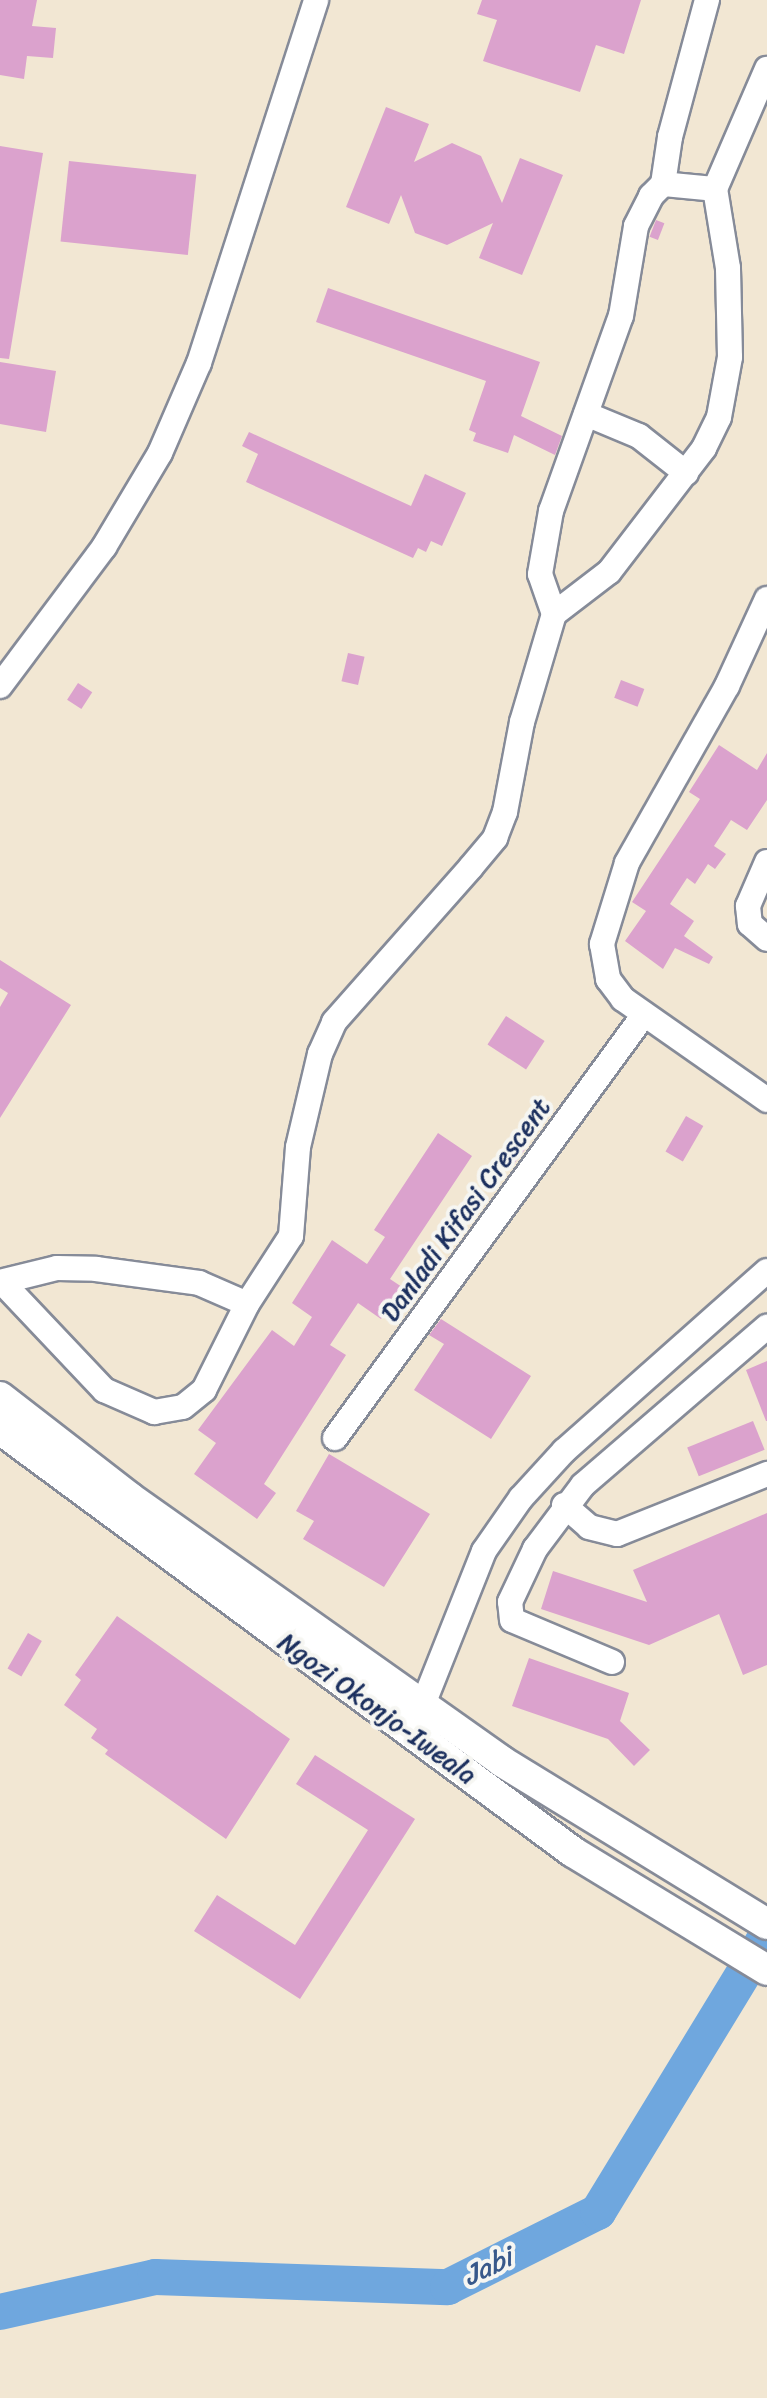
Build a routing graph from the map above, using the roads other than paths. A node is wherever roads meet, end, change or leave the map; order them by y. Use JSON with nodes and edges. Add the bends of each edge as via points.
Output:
{"nodes":[{"id":1,"x":316,"y":0,"type":"edge"},
{"id":2,"x":707,"y":0,"type":"edge"},
{"id":3,"x":767,"y":69,"type":"edge"},
{"id":4,"x":663,"y":184,"type":"junction"},
{"id":5,"x":715,"y":189,"type":"junction"},
{"id":6,"x":586,"y":414,"type":"junction"},
{"id":7,"x":686,"y":473,"type":"junction"},
{"id":8,"x":767,"y":599,"type":"edge"},
{"id":9,"x":554,"y":614,"type":"junction"},
{"id":10,"x":0,"y":686,"type":"edge"},
{"id":11,"x":767,"y":862,"type":"edge"},
{"id":12,"x":767,"y":939,"type":"edge"},
{"id":13,"x":643,"y":1016,"type":"junction"},
{"id":14,"x":767,"y":1100,"type":"edge"},
{"id":15,"x":767,"y":1271,"type":"edge"},
{"id":16,"x":1,"y":1282,"type":"edge"},
{"id":17,"x":247,"y":1304,"type":"junction"},
{"id":18,"x":767,"y":1327,"type":"edge"},
{"id":19,"x":646,"y":1381,"type":"junction"},
{"id":20,"x":0,"y":1397,"type":"edge"},
{"id":21,"x":673,"y":1412,"type":"junction"},
{"id":22,"x":0,"y":1429,"type":"edge"},
{"id":23,"x":335,"y":1438,"type":"dead end"},
{"id":24,"x":767,"y":1474,"type":"edge"},
{"id":25,"x":564,"y":1505,"type":"junction"},
{"id":26,"x":612,"y":1662,"type":"dead end"},
{"id":27,"x":424,"y":1705,"type":"junction"},
{"id":28,"x":410,"y":1734,"type":"junction"},
{"id":29,"x":767,"y":1924,"type":"edge"},
{"id":30,"x":767,"y":1970,"type":"edge"}],
"edges":[{"from":1,"to":10,"type":"street","via":[[199,363],[160,453],[104,547]]},
{"from":2,"to":4,"type":"street","via":[[670,137]]},
{"from":3,"to":5,"type":"street"},
{"from":4,"to":5,"type":"street"},
{"from":4,"to":6,"type":"street","via":[[636,226],[621,316]]},
{"from":5,"to":7,"type":"street","via":[[728,268],[730,357],[719,417]]},
{"from":6,"to":7,"type":"street","via":[[639,436]]},
{"from":6,"to":9,"type":"street","via":[[551,511],[540,574]]},
{"from":7,"to":9,"type":"street","via":[[609,572]]},
{"from":8,"to":13,"type":"street","via":[[727,686],[627,863],[608,909],[602,944],[608,979]]},
{"from":9,"to":17,"type":"street","via":[[495,838],[334,1022],[320,1054],[298,1147],[291,1236]]},
{"from":11,"to":12,"type":"street","via":[[748,906],[750,924]]},
{"from":13,"to":14,"type":"street"},
{"from":13,"to":23,"type":"street","name":"Danladi Kifasi Crescent"},
{"from":15,"to":19,"type":"street"},
{"from":16,"to":17,"type":"street","via":[[57,1268],[96,1269],[199,1283]]},
{"from":16,"to":17,"type":"street","via":[[104,1390],[154,1412],[183,1407],[204,1390]]},
{"from":18,"to":21,"type":"street"},
{"from":19,"to":21,"type":"street"},
{"from":19,"to":27,"type":"street","via":[[564,1451],[521,1498],[484,1551]]},
{"from":20,"to":27,"type":"street","name":"Ngozi Okonjo-Iweala","via":[[130,1498]]},
{"from":21,"to":25,"type":"street"},
{"from":22,"to":28,"type":"street","name":"Ngozi Okonjo-Iweala"},
{"from":24,"to":25,"type":"street","via":[[617,1534],[589,1527]]},
{"from":25,"to":26,"type":"street","via":[[535,1549],[508,1611],[521,1625]]},
{"from":27,"to":28,"type":"street"},
{"from":27,"to":29,"type":"street","name":"Ngozi Okonjo-Iweala","via":[[501,1761]]},
{"from":28,"to":30,"type":"street","name":"Ngozi Okonjo-Iweala","via":[[573,1852]]}]}
